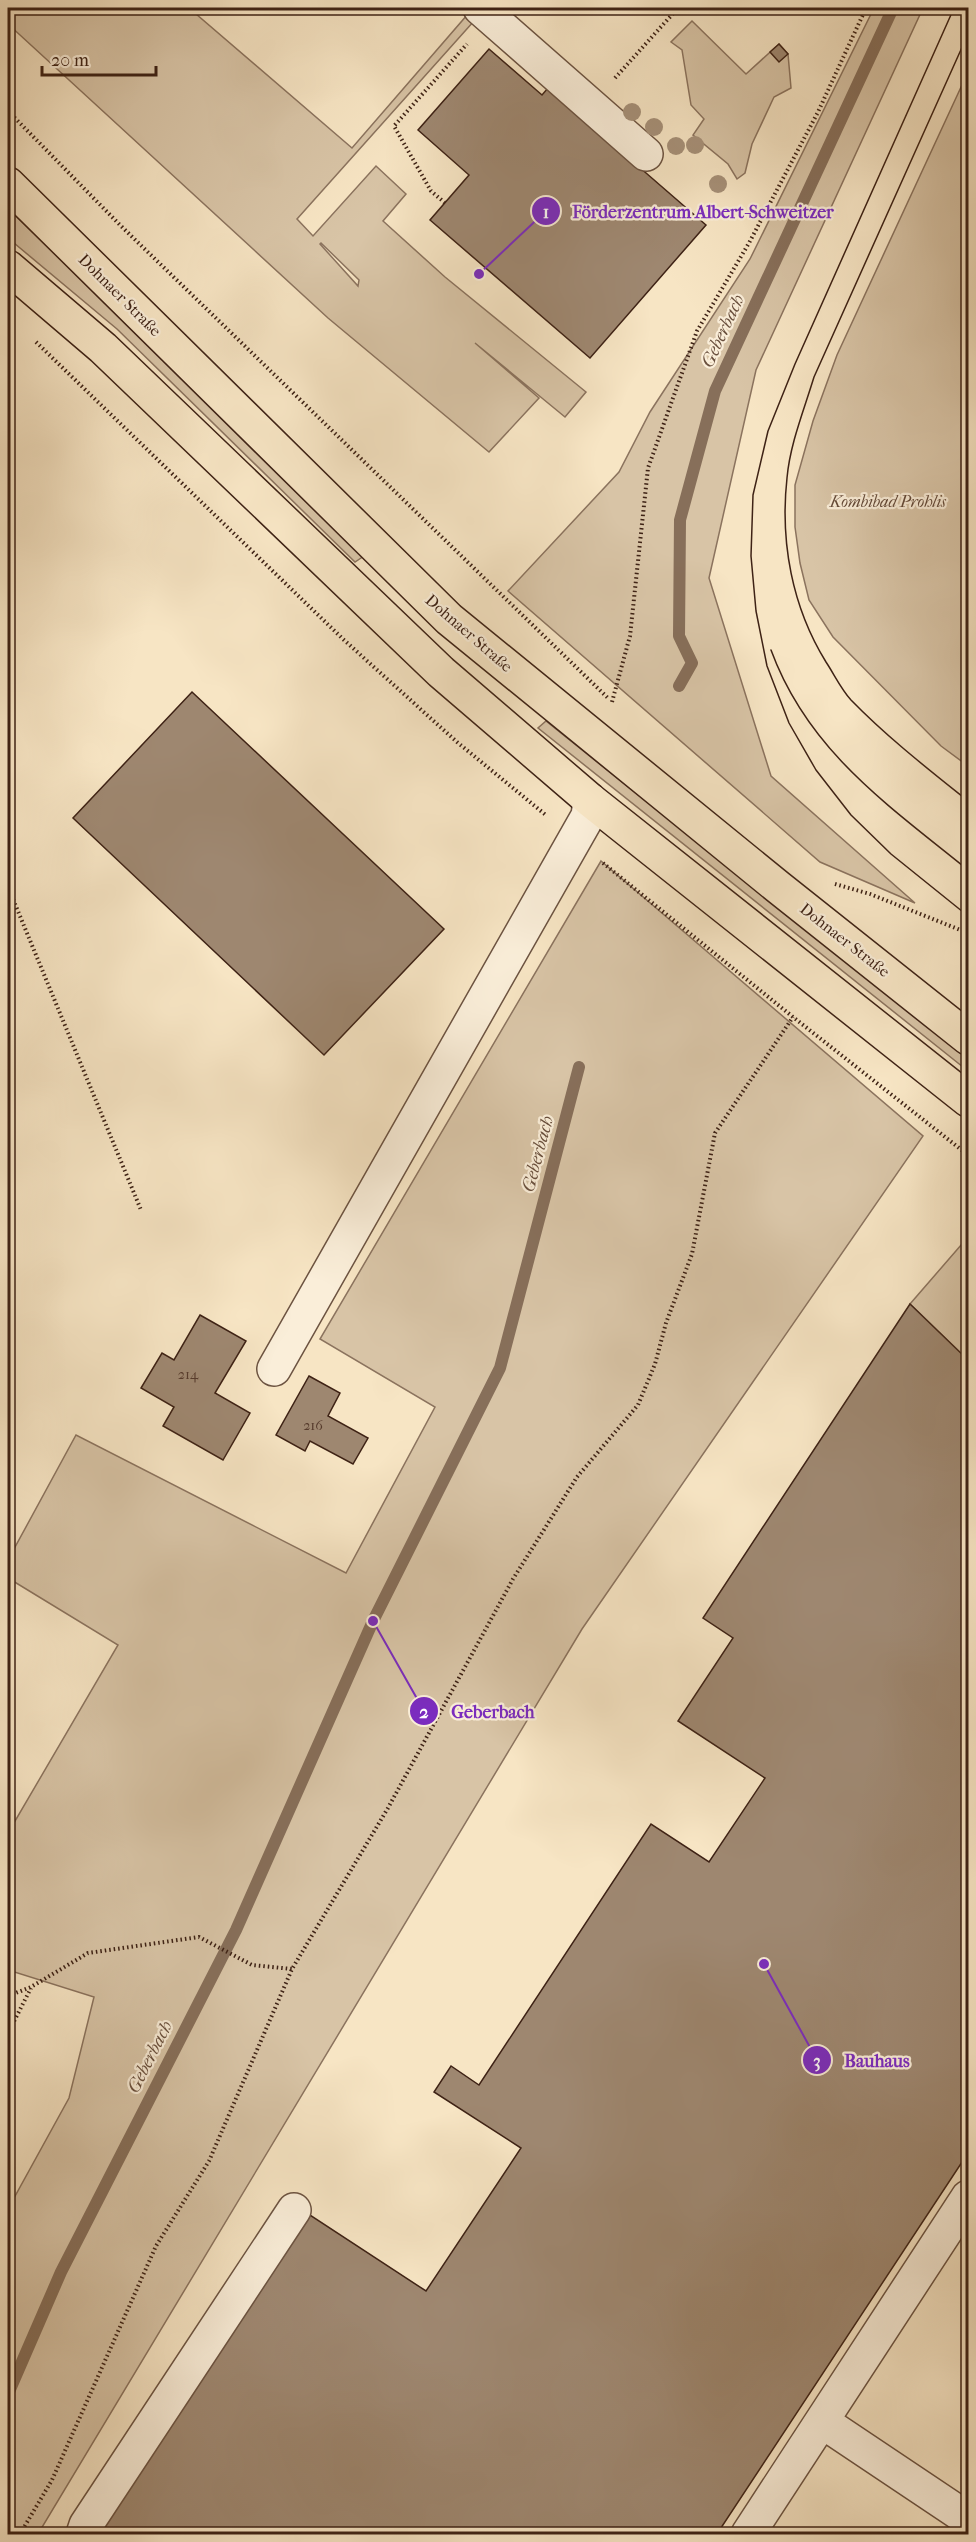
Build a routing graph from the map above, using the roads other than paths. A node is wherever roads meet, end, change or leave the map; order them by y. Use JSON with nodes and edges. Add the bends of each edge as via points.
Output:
{"nodes":[{"id":1,"x":486,"y":12,"type":"edge"},
{"id":2,"x":646,"y":154,"type":"dead end"},
{"id":3,"x":8,"y":184,"type":"edge"},
{"id":4,"x":8,"y":267,"type":"edge"},
{"id":5,"x":591,"y":800,"type":"junction"},
{"id":6,"x":969,"y":1038,"type":"edge"},
{"id":7,"x":969,"y":1100,"type":"edge"},
{"id":8,"x":274,"y":1369,"type":"dead end"},
{"id":9,"x":969,"y":2197,"type":"edge"},
{"id":10,"x":294,"y":2210,"type":"dead end"},
{"id":11,"x":823,"y":2422,"type":"junction"},
{"id":12,"x":969,"y":2519,"type":"edge"},
{"id":13,"x":83,"y":2535,"type":"edge"},
{"id":14,"x":748,"y":2535,"type":"edge"}],
"edges":[{"from":1,"to":2,"type":"lane"},
{"from":3,"to":6,"type":"main road","name":"Dohnaer Straße","via":[[449,619]]},
{"from":4,"to":5,"type":"main road","via":[[103,348],[441,672]]},
{"from":5,"to":7,"type":"main road"},
{"from":5,"to":8,"type":"lane","via":[[588,816]]},
{"from":9,"to":11,"type":"lane"},
{"from":10,"to":13,"type":"lane"},
{"from":11,"to":12,"type":"lane"},
{"from":11,"to":14,"type":"lane"}]}
